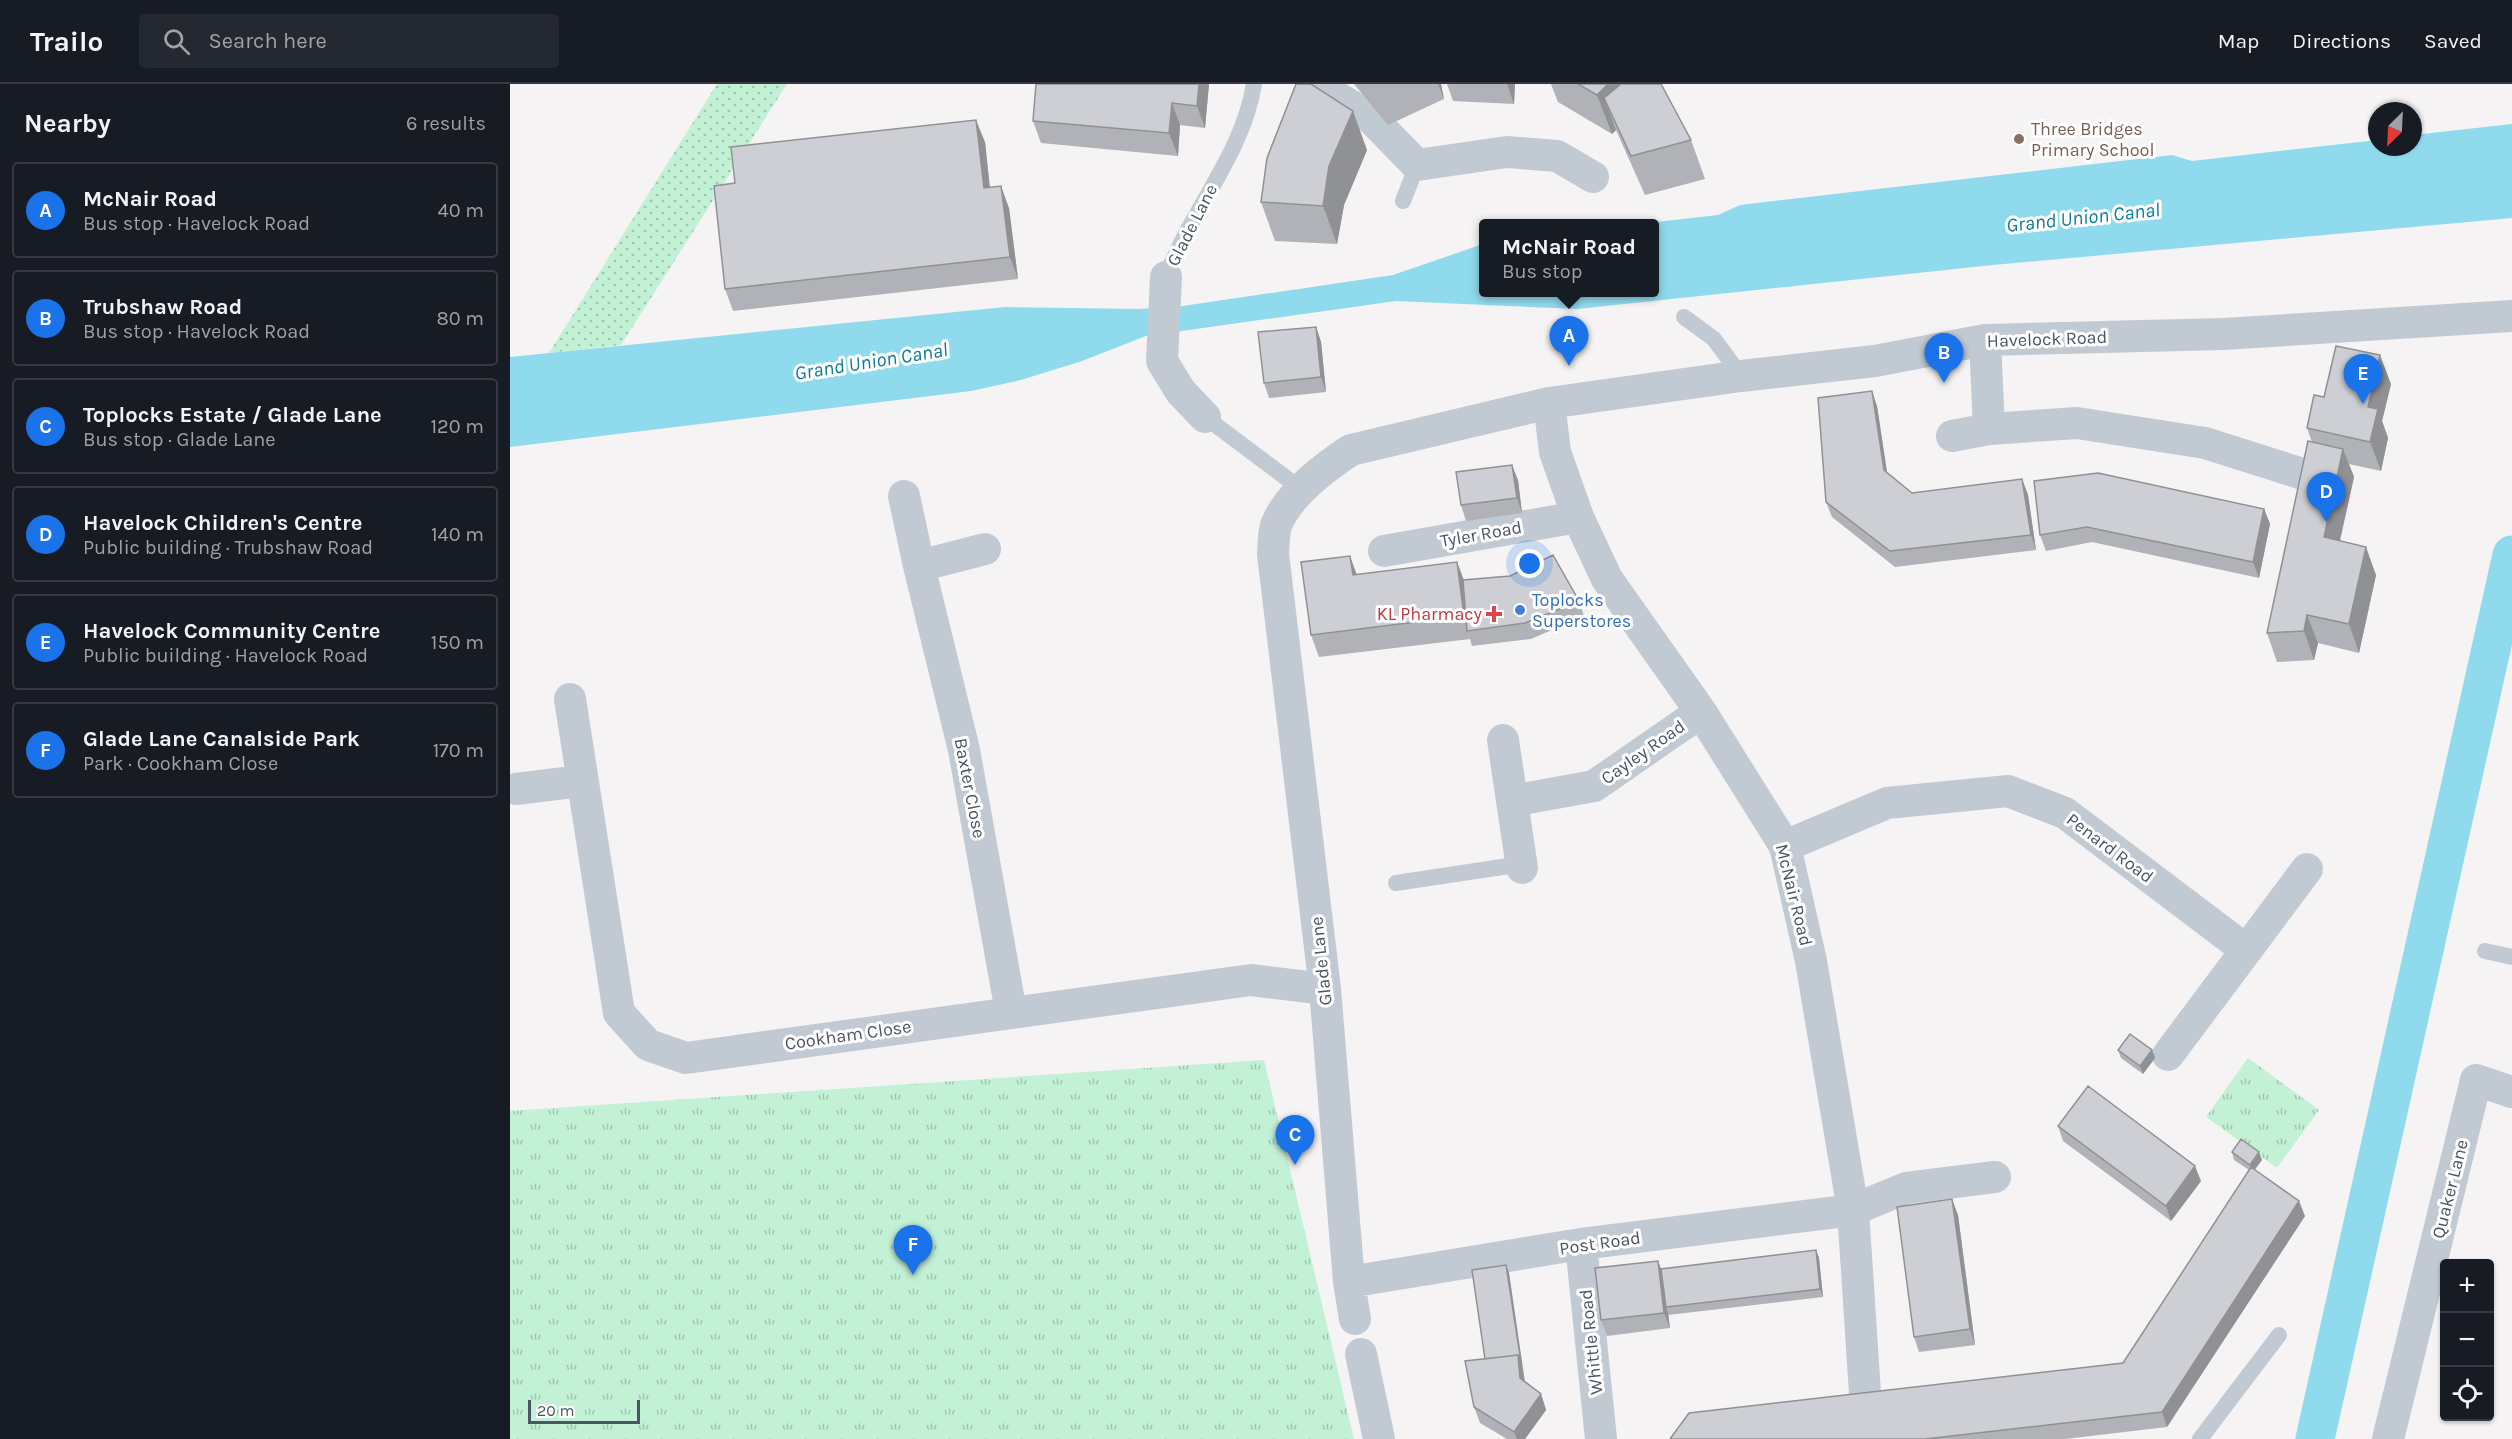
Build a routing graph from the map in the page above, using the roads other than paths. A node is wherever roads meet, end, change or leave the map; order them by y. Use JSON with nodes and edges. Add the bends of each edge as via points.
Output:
{"nodes":[{"id":1,"x":1254,"y":84,"type":"edge"},
{"id":2,"x":1315,"y":84,"type":"edge"},
{"id":3,"x":1417,"y":165,"type":"junction"},
{"id":4,"x":1593,"y":177,"type":"dead end"},
{"id":5,"x":1403,"y":201,"type":"dead end"},
{"id":6,"x":1166,"y":277,"type":"joint"},
{"id":7,"x":1684,"y":317,"type":"dead end"},
{"id":8,"x":2500,"y":317,"type":"edge"},
{"id":9,"x":1984,"y":340,"type":"junction"},
{"id":10,"x":1741,"y":376,"type":"junction"},
{"id":11,"x":1549,"y":403,"type":"junction"},
{"id":12,"x":1205,"y":417,"type":"joint"},
{"id":13,"x":1989,"y":429,"type":"junction"},
{"id":14,"x":1952,"y":436,"type":"dead end"},
{"id":15,"x":2309,"y":476,"type":"edge"},
{"id":16,"x":1301,"y":489,"type":"junction"},
{"id":17,"x":904,"y":496,"type":"dead end"},
{"id":18,"x":1578,"y":517,"type":"junction"},
{"id":19,"x":985,"y":549,"type":"dead end"},
{"id":20,"x":1384,"y":551,"type":"dead end"},
{"id":21,"x":919,"y":566,"type":"junction"},
{"id":22,"x":570,"y":699,"type":"dead end"},
{"id":23,"x":1701,"y":712,"type":"junction"},
{"id":24,"x":1503,"y":740,"type":"dead end"},
{"id":25,"x":581,"y":781,"type":"junction"},
{"id":26,"x":516,"y":789,"type":"dead end"},
{"id":27,"x":1512,"y":801,"type":"junction"},
{"id":28,"x":1785,"y":846,"type":"junction"},
{"id":29,"x":1522,"y":866,"type":"joint"},
{"id":30,"x":2307,"y":869,"type":"dead end"},
{"id":31,"x":1396,"y":883,"type":"dead end"},
{"id":32,"x":2246,"y":950,"type":"junction"},
{"id":33,"x":2485,"y":951,"type":"dead end"},
{"id":34,"x":2512,"y":957,"type":"edge"},
{"id":35,"x":1324,"y":989,"type":"junction"},
{"id":36,"x":1011,"y":1012,"type":"junction"},
{"id":37,"x":2168,"y":1055,"type":"dead end"},
{"id":38,"x":2512,"y":1092,"type":"edge"},
{"id":39,"x":1995,"y":1177,"type":"dead end"},
{"id":40,"x":1852,"y":1210,"type":"junction"},
{"id":41,"x":1581,"y":1244,"type":"junction"},
{"id":42,"x":1349,"y":1282,"type":"junction"},
{"id":43,"x":1355,"y":1319,"type":"joint"},
{"id":44,"x":2279,"y":1335,"type":"dead end"},
{"id":45,"x":1361,"y":1354,"type":"joint"},
{"id":46,"x":1866,"y":1409,"type":"edge"},
{"id":47,"x":1378,"y":1439,"type":"edge"},
{"id":48,"x":1601,"y":1439,"type":"edge"},
{"id":49,"x":2200,"y":1439,"type":"edge"},
{"id":50,"x":2388,"y":1439,"type":"edge"}],
"edges":[{"from":1,"to":6,"type":"lane","name":"Glade Lane","via":[[1233,145],[1184,234]]},
{"from":2,"to":3,"type":"street","via":[[1371,118]]},
{"from":3,"to":4,"type":"street","via":[[1507,152],[1557,156]]},
{"from":3,"to":5,"type":"lane"},
{"from":6,"to":12,"type":"street","name":"Glade Lane","via":[[1162,361],[1181,392]]},
{"from":7,"to":10,"type":"lane","via":[[1714,339]]},
{"from":8,"to":9,"type":"street","name":"Havelock Road","via":[[2223,333]]},
{"from":9,"to":10,"type":"street","name":"Havelock Road","via":[[1875,361]]},
{"from":9,"to":13,"type":"street"},
{"from":10,"to":11,"type":"street","name":"Havelock Road"},
{"from":11,"to":16,"type":"street","name":"Glade Lane","via":[[1351,450]]},
{"from":11,"to":18,"type":"street","name":"McNair Road","via":[[1555,452]]},
{"from":12,"to":16,"type":"lane","name":"Glade Lane"},
{"from":13,"to":14,"type":"street"},
{"from":13,"to":15,"type":"street","via":[[2077,423],[2205,443]]},
{"from":16,"to":35,"type":"street","name":"Glade Lane","via":[[1277,522],[1273,554]]},
{"from":17,"to":21,"type":"street","name":"Baxter Close"},
{"from":18,"to":20,"type":"street","name":"Tyler Road"},
{"from":18,"to":23,"type":"street","name":"McNair Road","via":[[1607,579]]},
{"from":19,"to":21,"type":"street"},
{"from":21,"to":36,"type":"street","name":"Baxter Close","via":[[964,750]]},
{"from":22,"to":25,"type":"street","name":"Cookham Close"},
{"from":23,"to":27,"type":"street","name":"Cayley Road","via":[[1594,786]]},
{"from":23,"to":28,"type":"street","name":"McNair Road"},
{"from":24,"to":27,"type":"street"},
{"from":25,"to":26,"type":"street"},
{"from":25,"to":36,"type":"street","name":"Cookham Close","via":[[619,1013],[648,1045],[686,1058]]},
{"from":27,"to":29,"type":"street"},
{"from":28,"to":32,"type":"street","name":"Penard Road","via":[[1887,803],[2008,791],[2066,813]]},
{"from":28,"to":40,"type":"street","name":"McNair Road","via":[[1811,961]]},
{"from":29,"to":31,"type":"lane"},
{"from":30,"to":32,"type":"street"},
{"from":32,"to":37,"type":"street"},
{"from":33,"to":34,"type":"lane"},
{"from":35,"to":36,"type":"street","name":"Cookham Close","via":[[1251,980]]},
{"from":35,"to":42,"type":"street","name":"Glade Lane"},
{"from":38,"to":50,"type":"street","name":"Quaker Lane","via":[[2476,1080]]},
{"from":39,"to":40,"type":"street","name":"Post Road","via":[[1906,1188]]},
{"from":40,"to":41,"type":"street","name":"Post Road"},
{"from":40,"to":46,"type":"street","name":"McNair Road"},
{"from":41,"to":42,"type":"street","name":"Post Road"},
{"from":41,"to":48,"type":"street","name":"Whittle Road"},
{"from":42,"to":43,"type":"street","name":"Glade Lane"},
{"from":43,"to":45,"type":"lane","name":"Glade Lane"},
{"from":44,"to":49,"type":"lane"},
{"from":45,"to":47,"type":"street","name":"Glade Lane"}]}
